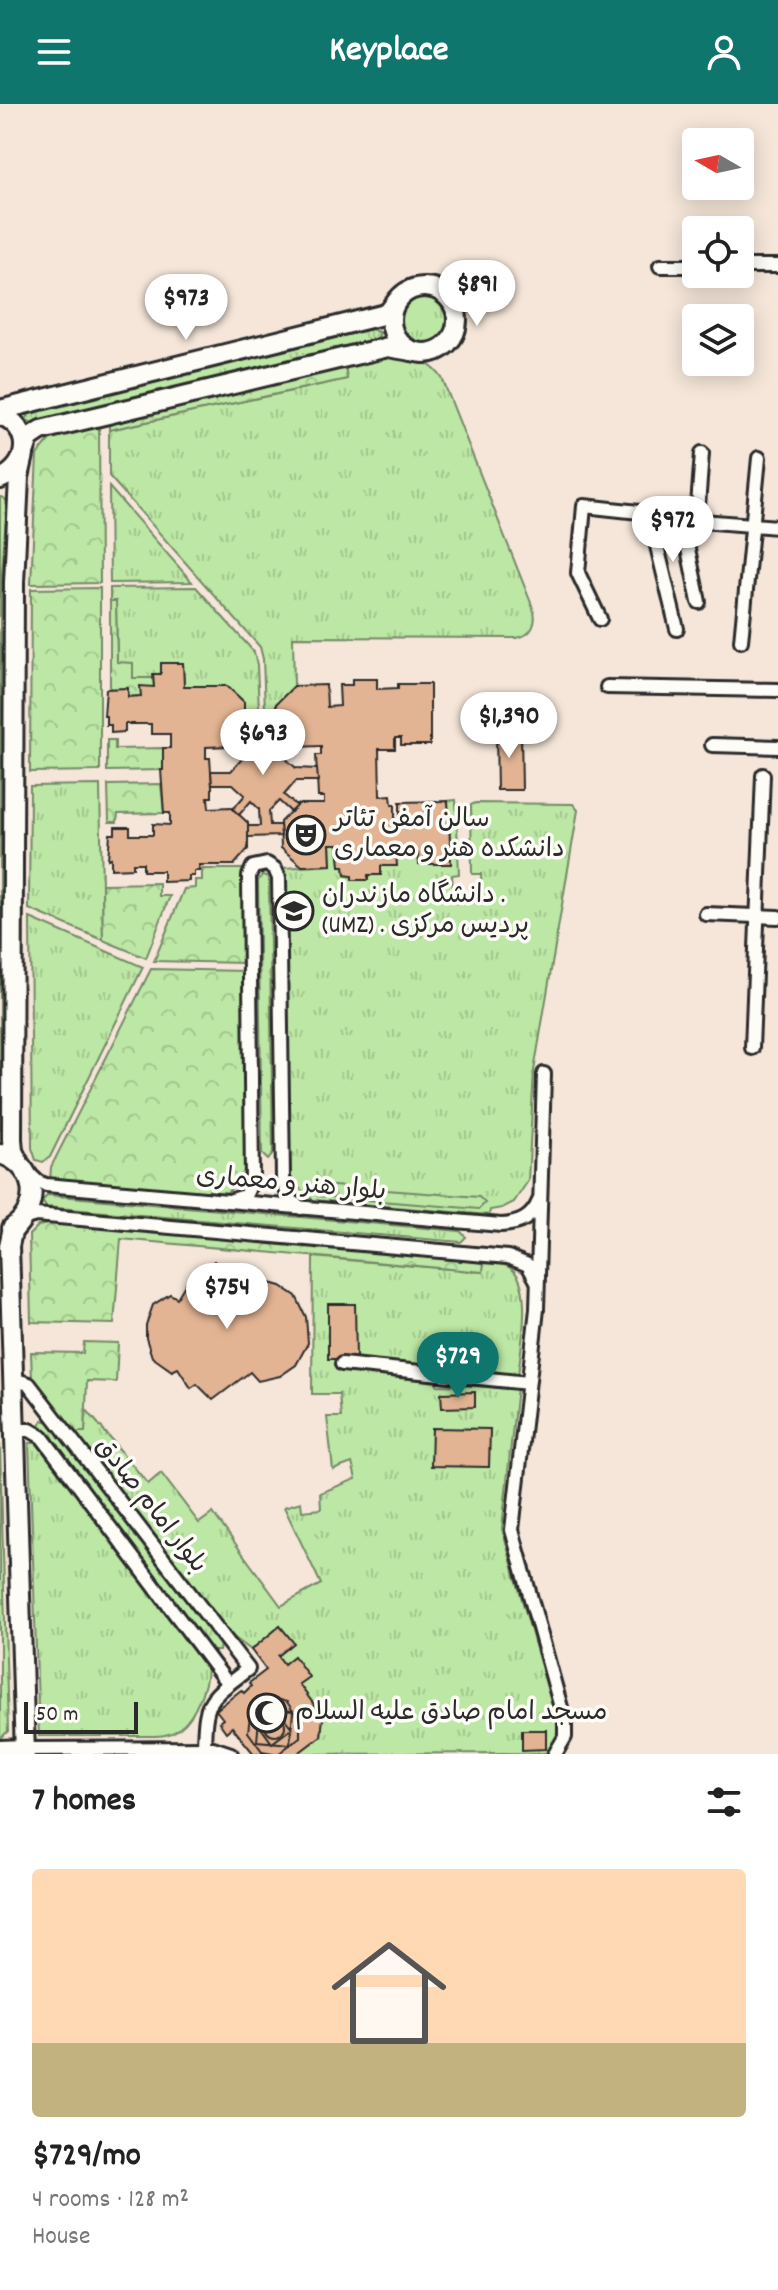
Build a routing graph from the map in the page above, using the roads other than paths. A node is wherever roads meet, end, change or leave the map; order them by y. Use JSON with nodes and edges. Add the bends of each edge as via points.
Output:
{"nodes":[{"id":1,"x":660,"y":266,"type":"dead end"},
{"id":2,"x":682,"y":266,"type":"edge"},
{"id":3,"x":754,"y":266,"type":"edge"},
{"id":4,"x":778,"y":266,"type":"edge"},
{"id":5,"x":394,"y":305,"type":"junction"},
{"id":6,"x":412,"y":351,"type":"junction"},
{"id":7,"x":0,"y":412,"type":"edge"},
{"id":8,"x":24,"y":452,"type":"junction"},
{"id":9,"x":702,"y":453,"type":"dead end"},
{"id":10,"x":759,"y":458,"type":"dead end"},
{"id":11,"x":0,"y":479,"type":"edge"},
{"id":12,"x":650,"y":517,"type":"junction"},
{"id":13,"x":697,"y":519,"type":"junction"},
{"id":14,"x":682,"y":520,"type":"junction"},
{"id":15,"x":753,"y":524,"type":"junction"},
{"id":16,"x":778,"y":527,"type":"edge"},
{"id":17,"x":699,"y":602,"type":"dead end"},
{"id":18,"x":600,"y":619,"type":"dead end"},
{"id":19,"x":677,"y":629,"type":"dead end"},
{"id":20,"x":741,"y":641,"type":"dead end"},
{"id":21,"x":607,"y":687,"type":"dead end"},
{"id":22,"x":778,"y":690,"type":"edge"},
{"id":23,"x":712,"y":745,"type":"dead end"},
{"id":24,"x":778,"y":747,"type":"edge"},
{"id":25,"x":763,"y":775,"type":"dead end"},
{"id":26,"x":706,"y":914,"type":"dead end"},
{"id":27,"x":759,"y":917,"type":"junction"},
{"id":28,"x":778,"y":917,"type":"edge"},
{"id":29,"x":752,"y":1048,"type":"dead end"},
{"id":30,"x":544,"y":1074,"type":"dead end"},
{"id":31,"x":0,"y":1154,"type":"edge"},
{"id":32,"x":22,"y":1166,"type":"junction"},
{"id":33,"x":541,"y":1191,"type":"junction"},
{"id":34,"x":229,"y":1201,"type":"junction"},
{"id":35,"x":301,"y":1208,"type":"junction"},
{"id":36,"x":21,"y":1220,"type":"junction"},
{"id":37,"x":0,"y":1232,"type":"edge"},
{"id":38,"x":538,"y":1286,"type":"junction"},
{"id":39,"x":342,"y":1364,"type":"dead end"},
{"id":40,"x":6,"y":1379,"type":"edge"},
{"id":41,"x":528,"y":1383,"type":"junction"},
{"id":42,"x":7,"y":1431,"type":"edge"},
{"id":43,"x":228,"y":1684,"type":"junction"},
{"id":44,"x":204,"y":1748,"type":"junction"},
{"id":45,"x":0,"y":1750,"type":"edge"},
{"id":46,"x":25,"y":1752,"type":"edge"},
{"id":47,"x":231,"y":1754,"type":"edge"},
{"id":48,"x":555,"y":1754,"type":"edge"}],
"edges":[{"from":1,"to":2,"type":"street"},
{"from":3,"to":4,"type":"street"},
{"from":5,"to":6,"type":"main road","via":[[394,335]]},
{"from":5,"to":6,"type":"main road","via":[[408,290],[428,287],[442,292],[455,308],[457,323],[449,341],[433,352]]},
{"from":5,"to":7,"type":"main road","via":[[384,315]]},
{"from":6,"to":8,"type":"main road","via":[[388,347],[41,430],[29,438]]},
{"from":7,"to":8,"type":"main road","via":[[21,430]]},
{"from":8,"to":11,"type":"main road","via":[[17,468]]},
{"from":8,"to":32,"type":"main road","via":[[14,583],[12,1139]]},
{"from":9,"to":13,"type":"street"},
{"from":10,"to":15,"type":"street"},
{"from":12,"to":14,"type":"street"},
{"from":12,"to":18,"type":"street","via":[[584,506],[578,573]]},
{"from":12,"to":19,"type":"street"},
{"from":13,"to":14,"type":"street"},
{"from":13,"to":15,"type":"street"},
{"from":14,"to":17,"type":"street"},
{"from":15,"to":16,"type":"street"},
{"from":15,"to":20,"type":"street"},
{"from":21,"to":22,"type":"street"},
{"from":23,"to":24,"type":"street"},
{"from":25,"to":27,"type":"street"},
{"from":26,"to":27,"type":"street"},
{"from":27,"to":28,"type":"street"},
{"from":27,"to":29,"type":"street"},
{"from":30,"to":33,"type":"street"},
{"from":31,"to":32,"type":"main road"},
{"from":32,"to":34,"type":"street","name":"بلوار هنر و معماری","via":[[46,1185]]},
{"from":32,"to":36,"type":"main road","via":[[32,1195]]},
{"from":33,"to":35,"type":"street","name":"بلوار هنر و معماری","via":[[533,1213],[511,1225]]},
{"from":33,"to":38,"type":"street"},
{"from":34,"to":35,"type":"street","name":"بلوار هنر و معماری"},
{"from":34,"to":35,"type":"street","via":[[245,1196],[252,1181],[249,876],[253,867],[267,864],[279,878],[283,1178],[289,1199]]},
{"from":36,"to":37,"type":"main road"},
{"from":36,"to":38,"type":"street","name":"بلوار هنر و معماری","via":[[36,1215],[508,1257],[532,1269]]},
{"from":36,"to":40,"type":"main road","via":[[9,1246]]},
{"from":38,"to":41,"type":"street"},
{"from":39,"to":41,"type":"street"},
{"from":40,"to":42,"type":"main road"},
{"from":40,"to":43,"type":"street","name":"بلوار امام صادق","via":[[29,1384],[248,1669]]},
{"from":41,"to":48,"type":"street","via":[[512,1530],[565,1722],[563,1742]]},
{"from":42,"to":43,"type":"street","name":"بلوار امام صادق","via":[[30,1430],[42,1437]]},
{"from":42,"to":46,"type":"main road"},
{"from":43,"to":44,"type":"street","via":[[208,1703]]},
{"from":44,"to":46,"type":"street"},
{"from":44,"to":47,"type":"street"},
{"from":45,"to":46,"type":"main road"}]}
